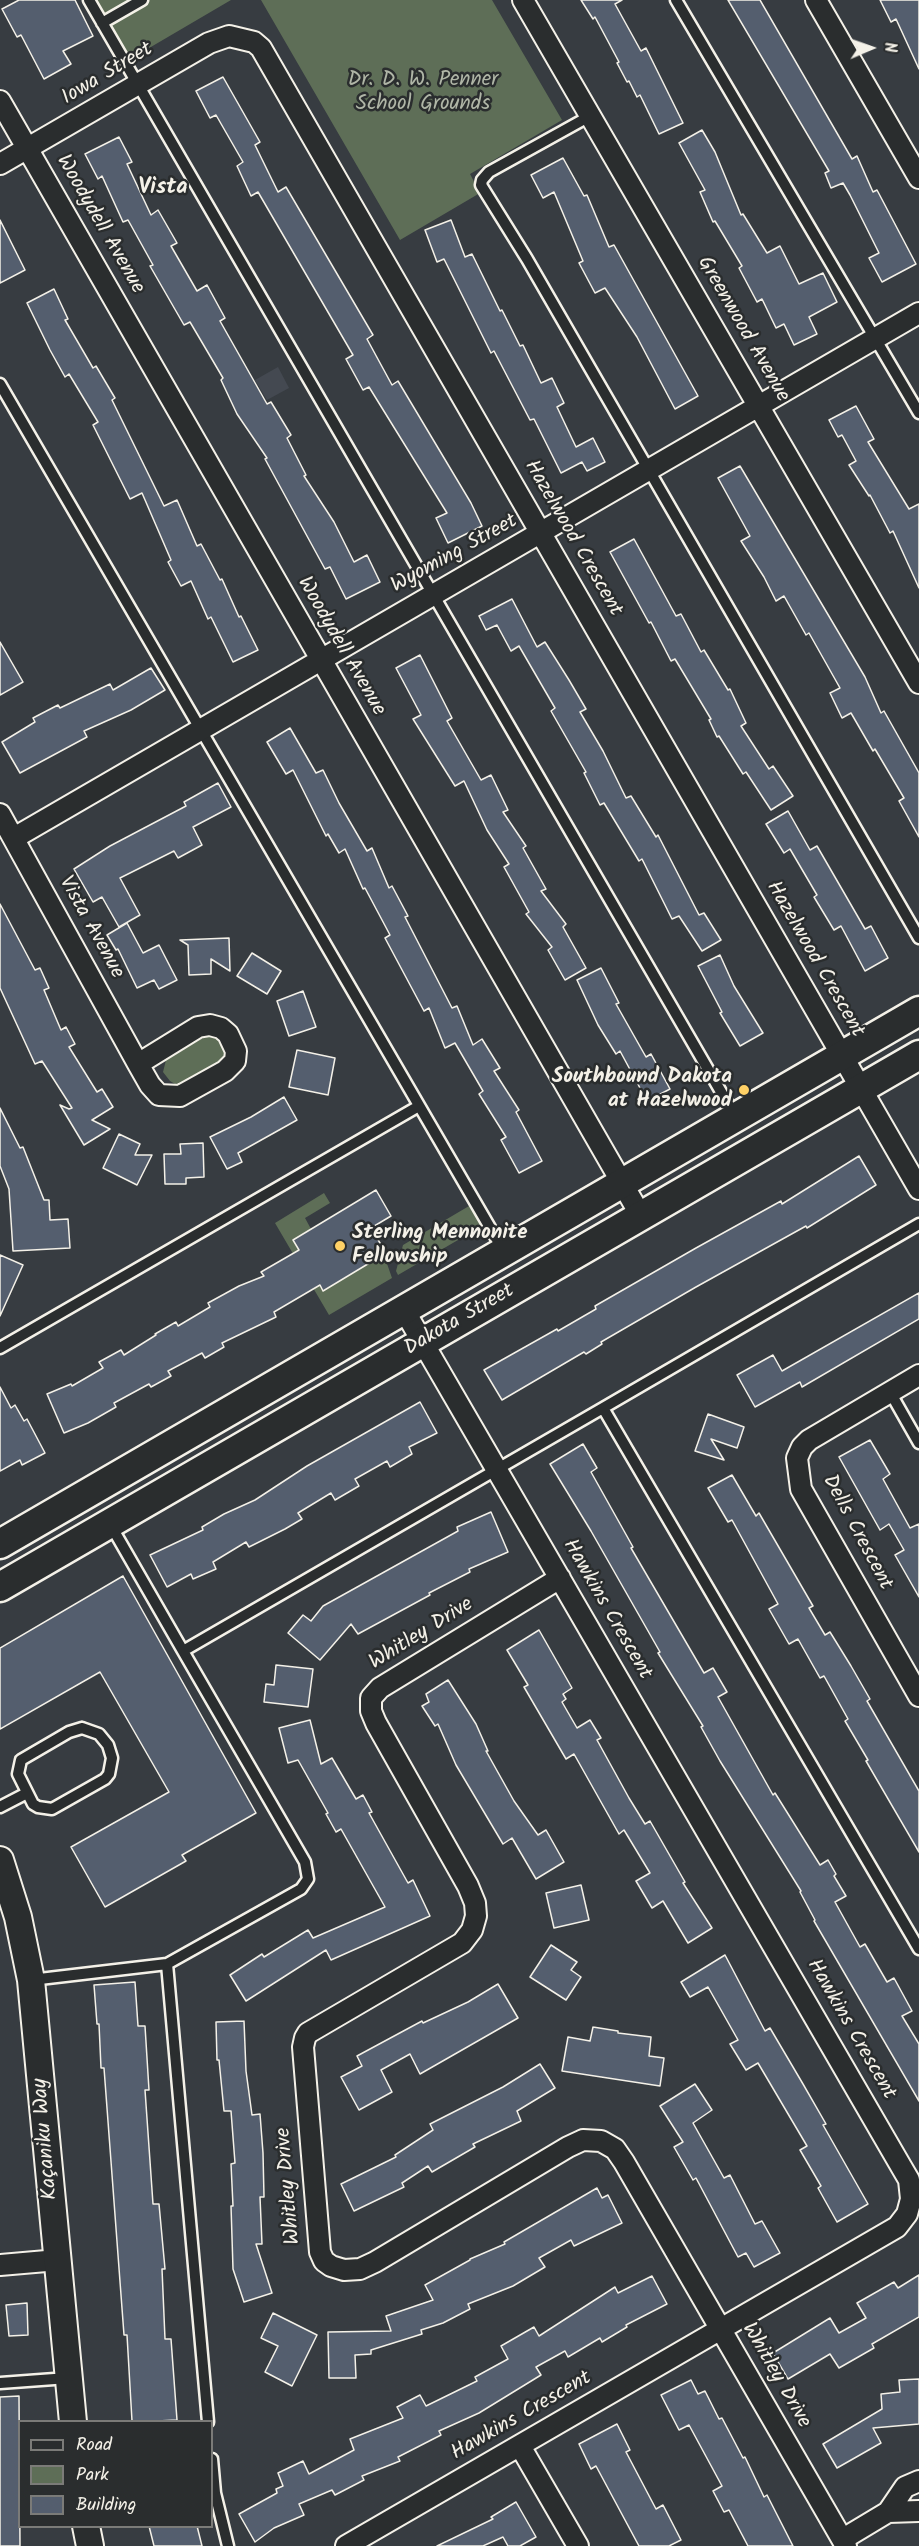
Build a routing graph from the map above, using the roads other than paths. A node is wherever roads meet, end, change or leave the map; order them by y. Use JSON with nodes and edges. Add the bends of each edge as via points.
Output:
{"nodes":[{"id":1,"x":88,"y":0,"type":"edge"},
{"id":2,"x":142,"y":0,"type":"edge"},
{"id":3,"x":523,"y":0,"type":"edge"},
{"id":4,"x":676,"y":0,"type":"edge"},
{"id":5,"x":816,"y":0,"type":"edge"},
{"id":6,"x":102,"y":23,"type":"junction"},
{"id":7,"x":243,"y":38,"type":"joint"},
{"id":8,"x":138,"y":84,"type":"junction"},
{"id":9,"x":0,"y":101,"type":"edge"},
{"id":10,"x":590,"y":116,"type":"junction"},
{"id":11,"x":28,"y":149,"type":"junction"},
{"id":12,"x":0,"y":164,"type":"edge"},
{"id":13,"x":919,"y":178,"type":"edge"},
{"id":14,"x":919,"y":313,"type":"edge"},
{"id":15,"x":876,"y":337,"type":"junction"},
{"id":16,"x":0,"y":384,"type":"edge"},
{"id":17,"x":759,"y":408,"type":"junction"},
{"id":18,"x":919,"y":413,"type":"edge"},
{"id":19,"x":649,"y":471,"type":"junction"},
{"id":20,"x":541,"y":534,"type":"junction"},
{"id":21,"x":433,"y":593,"type":"junction"},
{"id":22,"x":320,"y":661,"type":"junction"},
{"id":23,"x":919,"y":683,"type":"edge"},
{"id":24,"x":200,"y":729,"type":"junction"},
{"id":25,"x":0,"y":814,"type":"edge"},
{"id":26,"x":14,"y":838,"type":"junction"},
{"id":27,"x":919,"y":938,"type":"edge"},
{"id":28,"x":919,"y":1011,"type":"edge"},
{"id":29,"x":919,"y":1055,"type":"edge"},
{"id":30,"x":138,"y":1064,"type":"junction"},
{"id":31,"x":852,"y":1072,"type":"junction"},
{"id":32,"x":419,"y":1106,"type":"junction"},
{"id":33,"x":735,"y":1116,"type":"junction"},
{"id":34,"x":622,"y":1184,"type":"junction"},
{"id":35,"x":919,"y":1189,"type":"edge"},
{"id":36,"x":641,"y":1216,"type":"junction"},
{"id":37,"x":919,"y":1224,"type":"edge"},
{"id":38,"x":504,"y":1251,"type":"junction"},
{"id":39,"x":404,"y":1310,"type":"junction"},
{"id":40,"x":422,"y":1343,"type":"junction"},
{"id":41,"x":0,"y":1348,"type":"edge"},
{"id":42,"x":919,"y":1375,"type":"edge"},
{"id":43,"x":890,"y":1392,"type":"junction"},
{"id":44,"x":603,"y":1408,"type":"junction"},
{"id":45,"x":919,"y":1443,"type":"edge"},
{"id":46,"x":496,"y":1469,"type":"junction"},
{"id":47,"x":110,"y":1524,"type":"junction"},
{"id":48,"x":0,"y":1544,"type":"edge"},
{"id":49,"x":560,"y":1578,"type":"junction"},
{"id":50,"x":0,"y":1587,"type":"edge"},
{"id":51,"x":183,"y":1651,"type":"junction"},
{"id":52,"x":919,"y":1696,"type":"edge"},
{"id":53,"x":27,"y":1792,"type":"junction"},
{"id":54,"x":0,"y":1807,"type":"edge"},
{"id":55,"x":0,"y":1860,"type":"edge"},
{"id":56,"x":919,"y":1949,"type":"edge"},
{"id":57,"x":167,"y":1964,"type":"junction"},
{"id":58,"x":31,"y":1980,"type":"junction"},
{"id":59,"x":58,"y":2260,"type":"junction"},
{"id":60,"x":0,"y":2265,"type":"edge"},
{"id":61,"x":720,"y":2329,"type":"junction"},
{"id":62,"x":68,"y":2378,"type":"junction"},
{"id":63,"x":0,"y":2383,"type":"edge"},
{"id":64,"x":73,"y":2420,"type":"edge"},
{"id":65,"x":208,"y":2420,"type":"edge"},
{"id":66,"x":520,"y":2446,"type":"junction"},
{"id":67,"x":213,"y":2470,"type":"edge"},
{"id":68,"x":919,"y":2481,"type":"edge"},
{"id":69,"x":919,"y":2511,"type":"edge"},
{"id":70,"x":888,"y":2512,"type":"junction"},
{"id":71,"x":86,"y":2528,"type":"edge"},
{"id":72,"x":845,"y":2543,"type":"edge"},
{"id":73,"x":90,"y":2546,"type":"edge"},
{"id":74,"x":228,"y":2546,"type":"edge"},
{"id":75,"x":346,"y":2546,"type":"edge"},
{"id":76,"x":578,"y":2546,"type":"edge"}],
"edges":[{"from":1,"to":6,"type":"lane"},
{"from":2,"to":6,"type":"lane"},
{"from":3,"to":10,"type":"street","name":"Greenwood Avenue"},
{"from":4,"to":15,"type":"lane"},
{"from":5,"to":13,"type":"street"},
{"from":6,"to":8,"type":"lane"},
{"from":7,"to":8,"type":"street","name":"Iowa Street","via":[[230,36],[208,43]]},
{"from":7,"to":20,"type":"street","name":"Hazelwood Crescent","via":[[254,42],[266,56]]},
{"from":8,"to":11,"type":"street","name":"Iowa Street"},
{"from":8,"to":21,"type":"lane"},
{"from":9,"to":11,"type":"street","name":"Woodydell Avenue"},
{"from":10,"to":17,"type":"street","name":"Greenwood Avenue"},
{"from":10,"to":19,"type":"lane","via":[[489,172],[481,185]]},
{"from":11,"to":12,"type":"street","name":"Iowa Street"},
{"from":11,"to":22,"type":"street","name":"Woodydell Avenue"},
{"from":14,"to":15,"type":"street","name":"Wyoming Street"},
{"from":15,"to":17,"type":"street","name":"Wyoming Street"},
{"from":15,"to":18,"type":"lane"},
{"from":16,"to":24,"type":"lane"},
{"from":17,"to":19,"type":"street","name":"Wyoming Street"},
{"from":17,"to":23,"type":"street","name":"Greenwood Avenue"},
{"from":19,"to":20,"type":"street","name":"Wyoming Street"},
{"from":19,"to":27,"type":"lane"},
{"from":20,"to":21,"type":"street","name":"Wyoming Street"},
{"from":20,"to":31,"type":"street","name":"Hazelwood Crescent"},
{"from":21,"to":22,"type":"street","name":"Wyoming Street"},
{"from":21,"to":33,"type":"lane"},
{"from":22,"to":24,"type":"street","name":"Wyoming Street"},
{"from":22,"to":34,"type":"street","name":"Woodydell Avenue"},
{"from":24,"to":26,"type":"street","name":"Wyoming Street"},
{"from":24,"to":32,"type":"lane"},
{"from":25,"to":26,"type":"street","name":"Vista Avenue"},
{"from":26,"to":30,"type":"street","name":"Vista Avenue"},
{"from":28,"to":31,"type":"main road","name":"Dakota Street"},
{"from":29,"to":31,"type":"main road","name":"Dakota Street"},
{"from":30,"to":30,"type":"street","name":"Vista Avenue","via":[[159,1095],[180,1096],[225,1071],[235,1061],[236,1051],[228,1034],[210,1025],[198,1027]]},
{"from":31,"to":33,"type":"main road","name":"Dakota Street"},
{"from":31,"to":35,"type":"street","name":"Hazelwood Crescent"},
{"from":31,"to":36,"type":"main road","name":"Dakota Street"},
{"from":32,"to":38,"type":"lane"},
{"from":32,"to":41,"type":"lane"},
{"from":33,"to":34,"type":"main road","name":"Dakota Street"},
{"from":34,"to":36,"type":"street","name":"Woodydell Avenue"},
{"from":34,"to":38,"type":"main road","name":"Dakota Street"},
{"from":36,"to":40,"type":"main road","name":"Dakota Street"},
{"from":37,"to":44,"type":"lane"},
{"from":38,"to":39,"type":"main road","name":"Dakota Street"},
{"from":39,"to":40,"type":"street","name":"Hawkins Crescent"},
{"from":39,"to":48,"type":"main road","name":"Dakota Street"},
{"from":40,"to":46,"type":"street","name":"Hawkins Crescent"},
{"from":40,"to":47,"type":"main road","name":"Dakota Street"},
{"from":42,"to":43,"type":"street","name":"Dells Crescent"},
{"from":43,"to":45,"type":"lane"},
{"from":43,"to":52,"type":"street","name":"Dells Crescent","via":[[808,1440],[797,1458],[798,1470],[801,1489]]},
{"from":44,"to":46,"type":"lane"},
{"from":44,"to":56,"type":"lane"},
{"from":46,"to":49,"type":"street","name":"Hawkins Crescent"},
{"from":46,"to":51,"type":"lane"},
{"from":47,"to":50,"type":"main road","name":"Dakota Street"},
{"from":47,"to":51,"type":"lane"},
{"from":49,"to":61,"type":"street","name":"Hawkins Crescent","via":[[902,2168],[911,2191],[910,2206],[897,2227]]},
{"from":49,"to":61,"type":"street","name":"Whitley Drive","via":[[380,1688],[371,1698],[375,1723],[468,1886],[476,1903],[476,1916],[462,1943],[308,2032],[305,2038],[320,2252],[331,2266],[360,2269],[568,2146],[583,2140],[601,2141],[615,2149],[624,2162]]},
{"from":51,"to":57,"type":"lane","via":[[305,1862],[308,1879],[301,1889]]},
{"from":53,"to":53,"type":"lane","via":[[38,1807],[52,1809],[105,1779],[112,1758],[108,1745],[99,1734],[82,1728],[47,1744],[18,1766]]},
{"from":53,"to":54,"type":"lane"},
{"from":55,"to":58,"type":"street","name":"Kaçaniku Way","via":[[18,1917]]},
{"from":57,"to":58,"type":"lane"},
{"from":57,"to":65,"type":"lane"},
{"from":58,"to":59,"type":"street","name":"Kaçaniku Way"},
{"from":59,"to":60,"type":"street"},
{"from":59,"to":62,"type":"street","name":"Kaçaniku Way"},
{"from":61,"to":66,"type":"street","name":"Hawkins Crescent"},
{"from":61,"to":72,"type":"street","name":"Whitley Drive"},
{"from":62,"to":63,"type":"lane"},
{"from":62,"to":64,"type":"street","name":"Kaçaniku Way"},
{"from":66,"to":75,"type":"street","name":"Hawkins Crescent"},
{"from":66,"to":76,"type":"street"},
{"from":67,"to":74,"type":"lane"},
{"from":68,"to":70,"type":"street","via":[[905,2487]]},
{"from":69,"to":70,"type":"street"},
{"from":70,"to":72,"type":"street"},
{"from":71,"to":73,"type":"street"}]}
